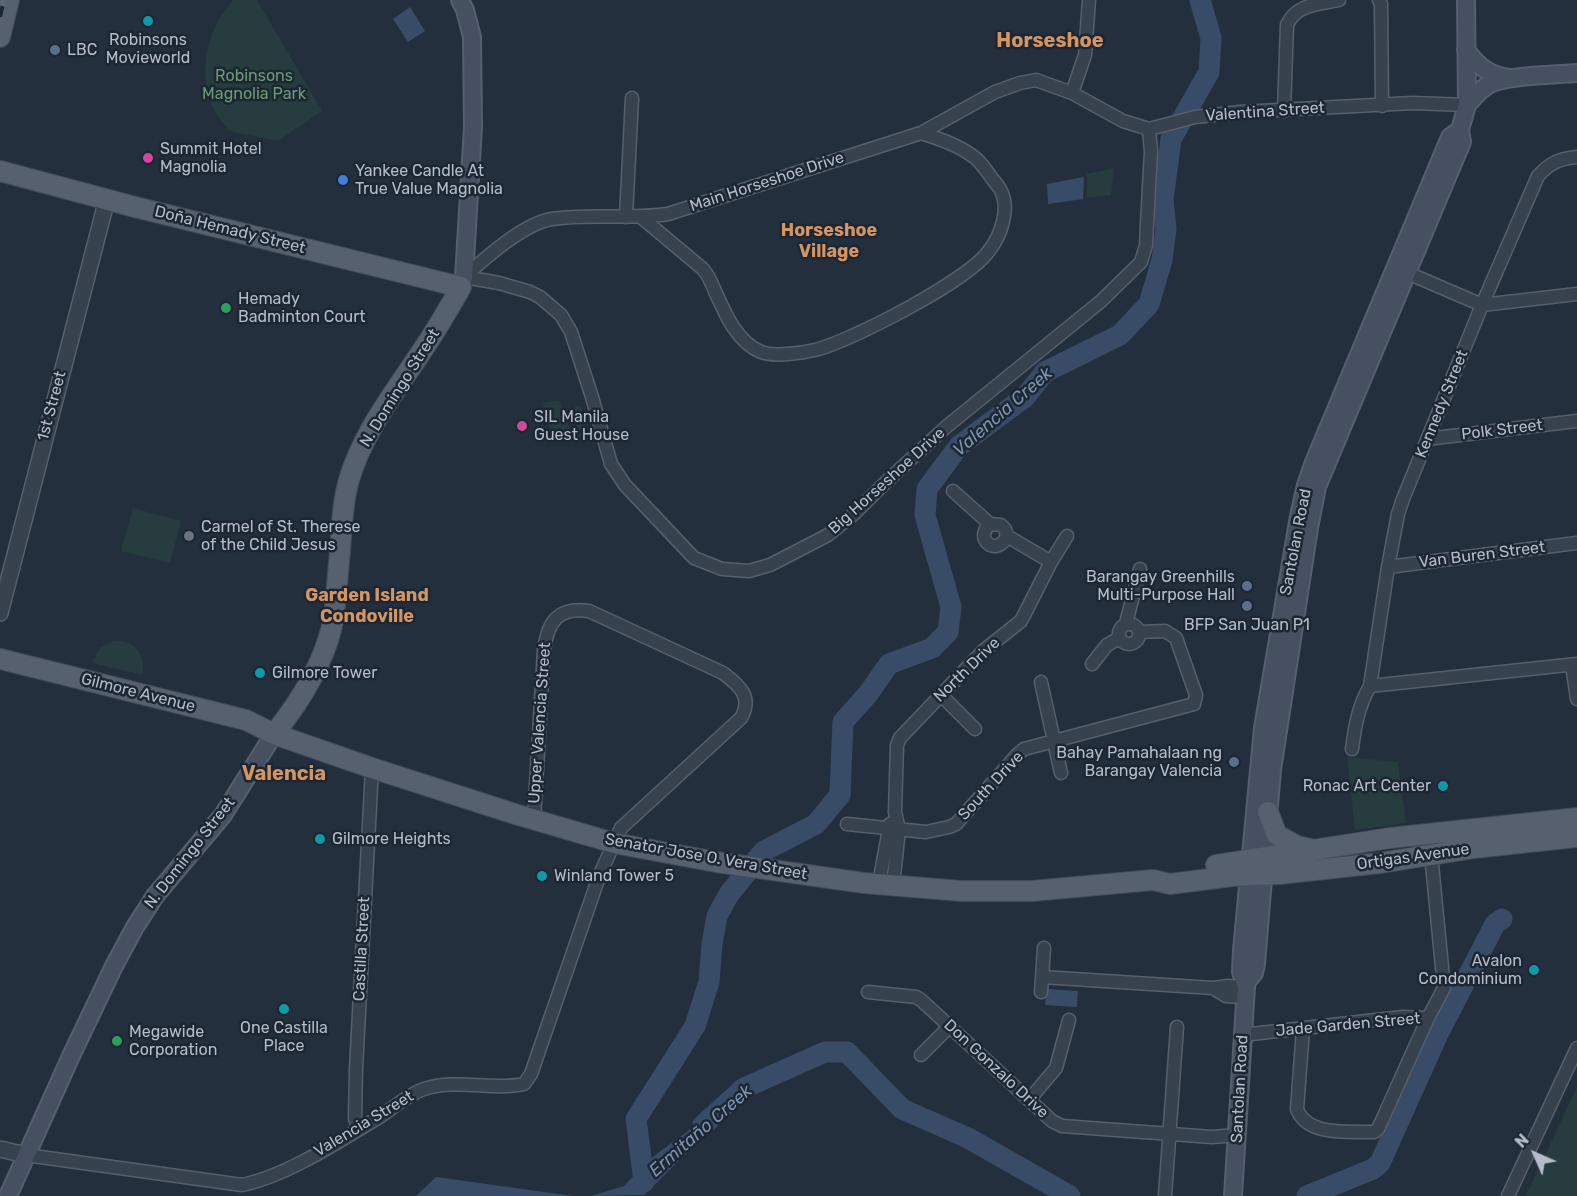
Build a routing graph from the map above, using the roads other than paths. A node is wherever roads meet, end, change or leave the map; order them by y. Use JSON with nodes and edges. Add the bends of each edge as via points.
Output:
{"nodes":[{"id":1,"x":9,"y":0,"type":"edge"},
{"id":2,"x":460,"y":0,"type":"edge"},
{"id":3,"x":1089,"y":0,"type":"edge"},
{"id":4,"x":1339,"y":0,"type":"edge"},
{"id":5,"x":1379,"y":0,"type":"edge"},
{"id":6,"x":1466,"y":0,"type":"edge"},
{"id":7,"x":0,"y":37,"type":"edge"},
{"id":8,"x":1466,"y":50,"type":"junction"},
{"id":9,"x":1577,"y":73,"type":"edge"},
{"id":10,"x":1512,"y":78,"type":"junction"},
{"id":11,"x":1072,"y":93,"type":"junction"},
{"id":12,"x":632,"y":98,"type":"dead end"},
{"id":13,"x":1467,"y":105,"type":"junction"},
{"id":14,"x":1382,"y":106,"type":"junction"},
{"id":15,"x":1284,"y":111,"type":"junction"},
{"id":16,"x":1149,"y":129,"type":"junction"},
{"id":17,"x":1460,"y":130,"type":"junction"},
{"id":18,"x":921,"y":132,"type":"junction"},
{"id":19,"x":1577,"y":157,"type":"edge"},
{"id":20,"x":0,"y":171,"type":"edge"},
{"id":21,"x":107,"y":199,"type":"junction"},
{"id":22,"x":626,"y":217,"type":"junction"},
{"id":23,"x":642,"y":218,"type":"junction"},
{"id":24,"x":1417,"y":277,"type":"dead end"},
{"id":25,"x":462,"y":282,"type":"junction"},
{"id":26,"x":1577,"y":294,"type":"edge"},
{"id":27,"x":1482,"y":305,"type":"junction"},
{"id":28,"x":1577,"y":421,"type":"edge"},
{"id":29,"x":1427,"y":439,"type":"junction"},
{"id":30,"x":953,"y":491,"type":"dead end"},
{"id":31,"x":990,"y":524,"type":"junction"},
{"id":32,"x":1007,"y":536,"type":"junction"},
{"id":33,"x":1067,"y":536,"type":"dead end"},
{"id":34,"x":1577,"y":543,"type":"edge"},
{"id":35,"x":1051,"y":562,"type":"junction"},
{"id":36,"x":1388,"y":567,"type":"junction"},
{"id":37,"x":1140,"y":569,"type":"dead end"},
{"id":38,"x":0,"y":613,"type":"edge"},
{"id":39,"x":1126,"y":623,"type":"junction"},
{"id":40,"x":1139,"y":632,"type":"junction"},
{"id":41,"x":1119,"y":638,"type":"junction"},
{"id":42,"x":0,"y":659,"type":"edge"},
{"id":43,"x":1092,"y":664,"type":"dead end"},
{"id":44,"x":1574,"y":664,"type":"edge"},
{"id":45,"x":1041,"y":682,"type":"dead end"},
{"id":46,"x":1370,"y":686,"type":"junction"},
{"id":47,"x":941,"y":694,"type":"junction"},
{"id":48,"x":1577,"y":699,"type":"edge"},
{"id":49,"x":975,"y":729,"type":"dead end"},
{"id":50,"x":274,"y":734,"type":"junction"},
{"id":51,"x":1054,"y":741,"type":"junction"},
{"id":52,"x":1352,"y":749,"type":"dead end"},
{"id":53,"x":372,"y":768,"type":"junction"},
{"id":54,"x":1061,"y":773,"type":"dead end"},
{"id":55,"x":1268,"y":812,"type":"junction"},
{"id":56,"x":1577,"y":818,"type":"edge"},
{"id":57,"x":534,"y":819,"type":"junction"},
{"id":58,"x":847,"y":824,"type":"dead end"},
{"id":59,"x":893,"y":830,"type":"junction"},
{"id":60,"x":1577,"y":837,"type":"edge"},
{"id":61,"x":614,"y":843,"type":"junction"},
{"id":62,"x":1313,"y":849,"type":"junction"},
{"id":63,"x":1431,"y":854,"type":"junction"},
{"id":64,"x":1257,"y":867,"type":"junction"},
{"id":65,"x":886,"y":884,"type":"junction"},
{"id":66,"x":1044,"y":948,"type":"dead end"},
{"id":67,"x":1042,"y":977,"type":"junction"},
{"id":68,"x":1245,"y":989,"type":"junction"},
{"id":69,"x":868,"y":992,"type":"dead end"},
{"id":70,"x":1041,"y":992,"type":"dead end"},
{"id":71,"x":1428,"y":1018,"type":"junction"},
{"id":72,"x":1069,"y":1020,"type":"dead end"},
{"id":73,"x":949,"y":1027,"type":"junction"},
{"id":74,"x":1176,"y":1027,"type":"dead end"},
{"id":75,"x":1303,"y":1029,"type":"junction"},
{"id":76,"x":1242,"y":1035,"type":"junction"},
{"id":77,"x":1577,"y":1048,"type":"edge"},
{"id":78,"x":921,"y":1056,"type":"dead end"},
{"id":79,"x":1029,"y":1100,"type":"junction"},
{"id":80,"x":358,"y":1129,"type":"junction"},
{"id":81,"x":1168,"y":1134,"type":"junction"},
{"id":82,"x":1238,"y":1135,"type":"junction"},
{"id":83,"x":0,"y":1149,"type":"edge"},
{"id":84,"x":26,"y":1155,"type":"junction"},
{"id":85,"x":8,"y":1196,"type":"edge"},
{"id":86,"x":1165,"y":1196,"type":"edge"},
{"id":87,"x":1233,"y":1196,"type":"edge"},
{"id":88,"x":1508,"y":1196,"type":"edge"}],
"edges":[{"from":1,"to":7,"type":"main road"},
{"from":2,"to":25,"type":"main road","name":"N. Domingo Street","via":[[471,37],[473,128]]},
{"from":3,"to":11,"type":"street","via":[[1085,55]]},
{"from":4,"to":15,"type":"street","via":[[1301,9],[1290,18]]},
{"from":5,"to":14,"type":"street"},
{"from":6,"to":8,"type":"main road"},
{"from":8,"to":10,"type":"main road","via":[[1483,70]]},
{"from":8,"to":13,"type":"main road"},
{"from":9,"to":10,"type":"main road"},
{"from":10,"to":13,"type":"main road","via":[[1491,83]]},
{"from":11,"to":16,"type":"street","via":[[1123,121]]},
{"from":11,"to":18,"type":"street","name":"Main Horseshoe Drive","via":[[1036,80],[1020,83],[995,92]]},
{"from":12,"to":22,"type":"street"},
{"from":13,"to":14,"type":"street","name":"Valentina Street"},
{"from":13,"to":17,"type":"main road","name":"Santolan Road"},
{"from":14,"to":15,"type":"street","name":"Valentina Street"},
{"from":15,"to":16,"type":"street","name":"Valentina Street","via":[[1195,117]]},
{"from":16,"to":25,"type":"street","name":"Big Horseshoe Drive","via":[[1146,245],[1141,262],[1100,302],[946,427],[828,535],[770,565],[748,571],[722,569],[694,558],[625,485],[611,464],[571,332],[561,315],[530,292],[499,283]]},
{"from":17,"to":55,"type":"main road","name":"Santolan Road","via":[[1462,142],[1317,487]]},
{"from":17,"to":64,"type":"main road","name":"Santolan Road","via":[[1450,137],[1310,472],[1263,728]]},
{"from":18,"to":23,"type":"street","name":"Main Horseshoe Drive","via":[[668,214]]},
{"from":18,"to":23,"type":"street","via":[[950,142],[977,158],[1001,190],[1004,204],[1000,233],[987,254],[939,290],[842,341],[815,350],[764,353],[750,346],[739,336],[703,269]]},
{"from":19,"to":27,"type":"street","name":"Kennedy Street","via":[[1549,164],[1538,176]]},
{"from":20,"to":21,"type":"main road","name":"Doña Hemady Street"},
{"from":21,"to":25,"type":"main road","name":"Doña Hemady Street"},
{"from":21,"to":38,"type":"street","name":"1st Street"},
{"from":22,"to":23,"type":"street","name":"Main Horseshoe Drive"},
{"from":22,"to":25,"type":"street","name":"Main Horseshoe Drive","via":[[550,219],[532,226],[489,254]]},
{"from":24,"to":27,"type":"street"},
{"from":25,"to":50,"type":"main road","name":"N. Domingo Street","via":[[440,325],[383,408],[361,449],[348,481],[342,515],[332,626],[309,682]]},
{"from":26,"to":27,"type":"street"},
{"from":27,"to":29,"type":"street","name":"Kennedy Street"},
{"from":28,"to":29,"type":"street","name":"Polk Street"},
{"from":29,"to":36,"type":"street","name":"Kennedy Street","via":[[1398,514]]},
{"from":30,"to":31,"type":"street"},
{"from":31,"to":32,"type":"street","via":[[1001,525]]},
{"from":31,"to":32,"type":"street","via":[[983,534],[991,546],[999,546]]},
{"from":32,"to":35,"type":"street"},
{"from":33,"to":35,"type":"street","name":"North Drive"},
{"from":34,"to":36,"type":"street","name":"Van Buren Street"},
{"from":35,"to":47,"type":"street","name":"North Drive","via":[[1020,621],[983,651]]},
{"from":36,"to":46,"type":"street","name":"Kennedy Street"},
{"from":37,"to":39,"type":"street"},
{"from":39,"to":40,"type":"street","via":[[1135,625]]},
{"from":39,"to":41,"type":"street","via":[[1118,632]]},
{"from":40,"to":41,"type":"street","via":[[1138,638],[1129,644]]},
{"from":40,"to":51,"type":"street","name":"South Drive","via":[[1165,631],[1176,638],[1196,695],[1194,704]]},
{"from":41,"to":43,"type":"street","via":[[1107,645]]},
{"from":42,"to":50,"type":"main road","name":"Gilmore Avenue","via":[[246,720]]},
{"from":44,"to":46,"type":"street"},
{"from":44,"to":48,"type":"street"},
{"from":45,"to":51,"type":"street"},
{"from":46,"to":52,"type":"street","name":"Kennedy Street","via":[[1356,716]]},
{"from":47,"to":49,"type":"street"},
{"from":47,"to":59,"type":"street","name":"North Drive","via":[[897,745]]},
{"from":50,"to":53,"type":"main road","name":"Senator Jose O. Vera Street"},
{"from":50,"to":84,"type":"main road","name":"N. Domingo Street","via":[[223,815],[155,896],[135,927]]},
{"from":51,"to":54,"type":"street"},
{"from":51,"to":59,"type":"street","name":"South Drive","via":[[1024,749],[956,824],[939,831]]},
{"from":53,"to":57,"type":"main road","name":"Senator Jose O. Vera Street"},
{"from":53,"to":80,"type":"street","name":"Castilla Street","via":[[356,1069]]},
{"from":55,"to":62,"type":"main road","via":[[1277,835],[1297,846]]},
{"from":55,"to":64,"type":"main road","name":"Santolan Road"},
{"from":56,"to":62,"type":"main road","name":"Ortigas Avenue"},
{"from":57,"to":61,"type":"main road","name":"Senator Jose O. Vera Street"},
{"from":57,"to":61,"type":"street","name":"Upper Valencia Street","via":[[546,635],[560,614],[575,609],[589,611],[723,673],[739,685],[746,700],[741,718],[621,828]]},
{"from":58,"to":59,"type":"street","name":"South Drive"},
{"from":59,"to":65,"type":"street","name":"North Drive"},
{"from":60,"to":63,"type":"main road","name":"Ortigas Avenue"},
{"from":61,"to":65,"type":"main road","name":"Senator Jose O. Vera Street","via":[[716,862]]},
{"from":61,"to":80,"type":"street","name":"Valencia Street","via":[[531,1074],[524,1084],[423,1089]]},
{"from":62,"to":64,"type":"main road","name":"Ortigas Avenue"},
{"from":63,"to":64,"type":"main road","name":"Ortigas Avenue","via":[[1380,863]]},
{"from":63,"to":71,"type":"street","name":"Jade Garden Street","via":[[1444,988]]},
{"from":64,"to":65,"type":"main road","name":"Senator Jose O. Vera Street","via":[[1172,870],[1153,880],[1032,891],[961,891]]},
{"from":64,"to":68,"type":"main road","name":"Santolan Road","via":[[1241,972]]},
{"from":66,"to":67,"type":"street"},
{"from":67,"to":68,"type":"street","via":[[1213,988],[1226,996]]},
{"from":67,"to":70,"type":"street"},
{"from":68,"to":76,"type":"main road","name":"Santolan Road"},
{"from":69,"to":73,"type":"street","name":"Don Gonzalo Drive","via":[[916,997]]},
{"from":71,"to":75,"type":"street","name":"Jade Garden Street","via":[[1403,1017]]},
{"from":71,"to":75,"type":"street","via":[[1374,1132],[1322,1130],[1300,1115],[1297,1109]]},
{"from":72,"to":79,"type":"street","via":[[1056,1068]]},
{"from":73,"to":78,"type":"street"},
{"from":73,"to":79,"type":"street","name":"Don Gonzalo Drive"},
{"from":74,"to":81,"type":"street"},
{"from":75,"to":76,"type":"street","name":"Jade Garden Street"},
{"from":76,"to":82,"type":"main road","name":"Santolan Road"},
{"from":77,"to":88,"type":"street"},
{"from":79,"to":81,"type":"street","name":"Don Gonzalo Drive","via":[[1062,1126]]},
{"from":80,"to":84,"type":"street","name":"Valencia Street","via":[[286,1170],[242,1185]]},
{"from":81,"to":82,"type":"street","name":"Don Gonzalo Drive"},
{"from":81,"to":86,"type":"street"},
{"from":82,"to":87,"type":"main road","name":"Santolan Road"},
{"from":83,"to":84,"type":"street"},
{"from":84,"to":85,"type":"main road","name":"N. Domingo Street"}]}
